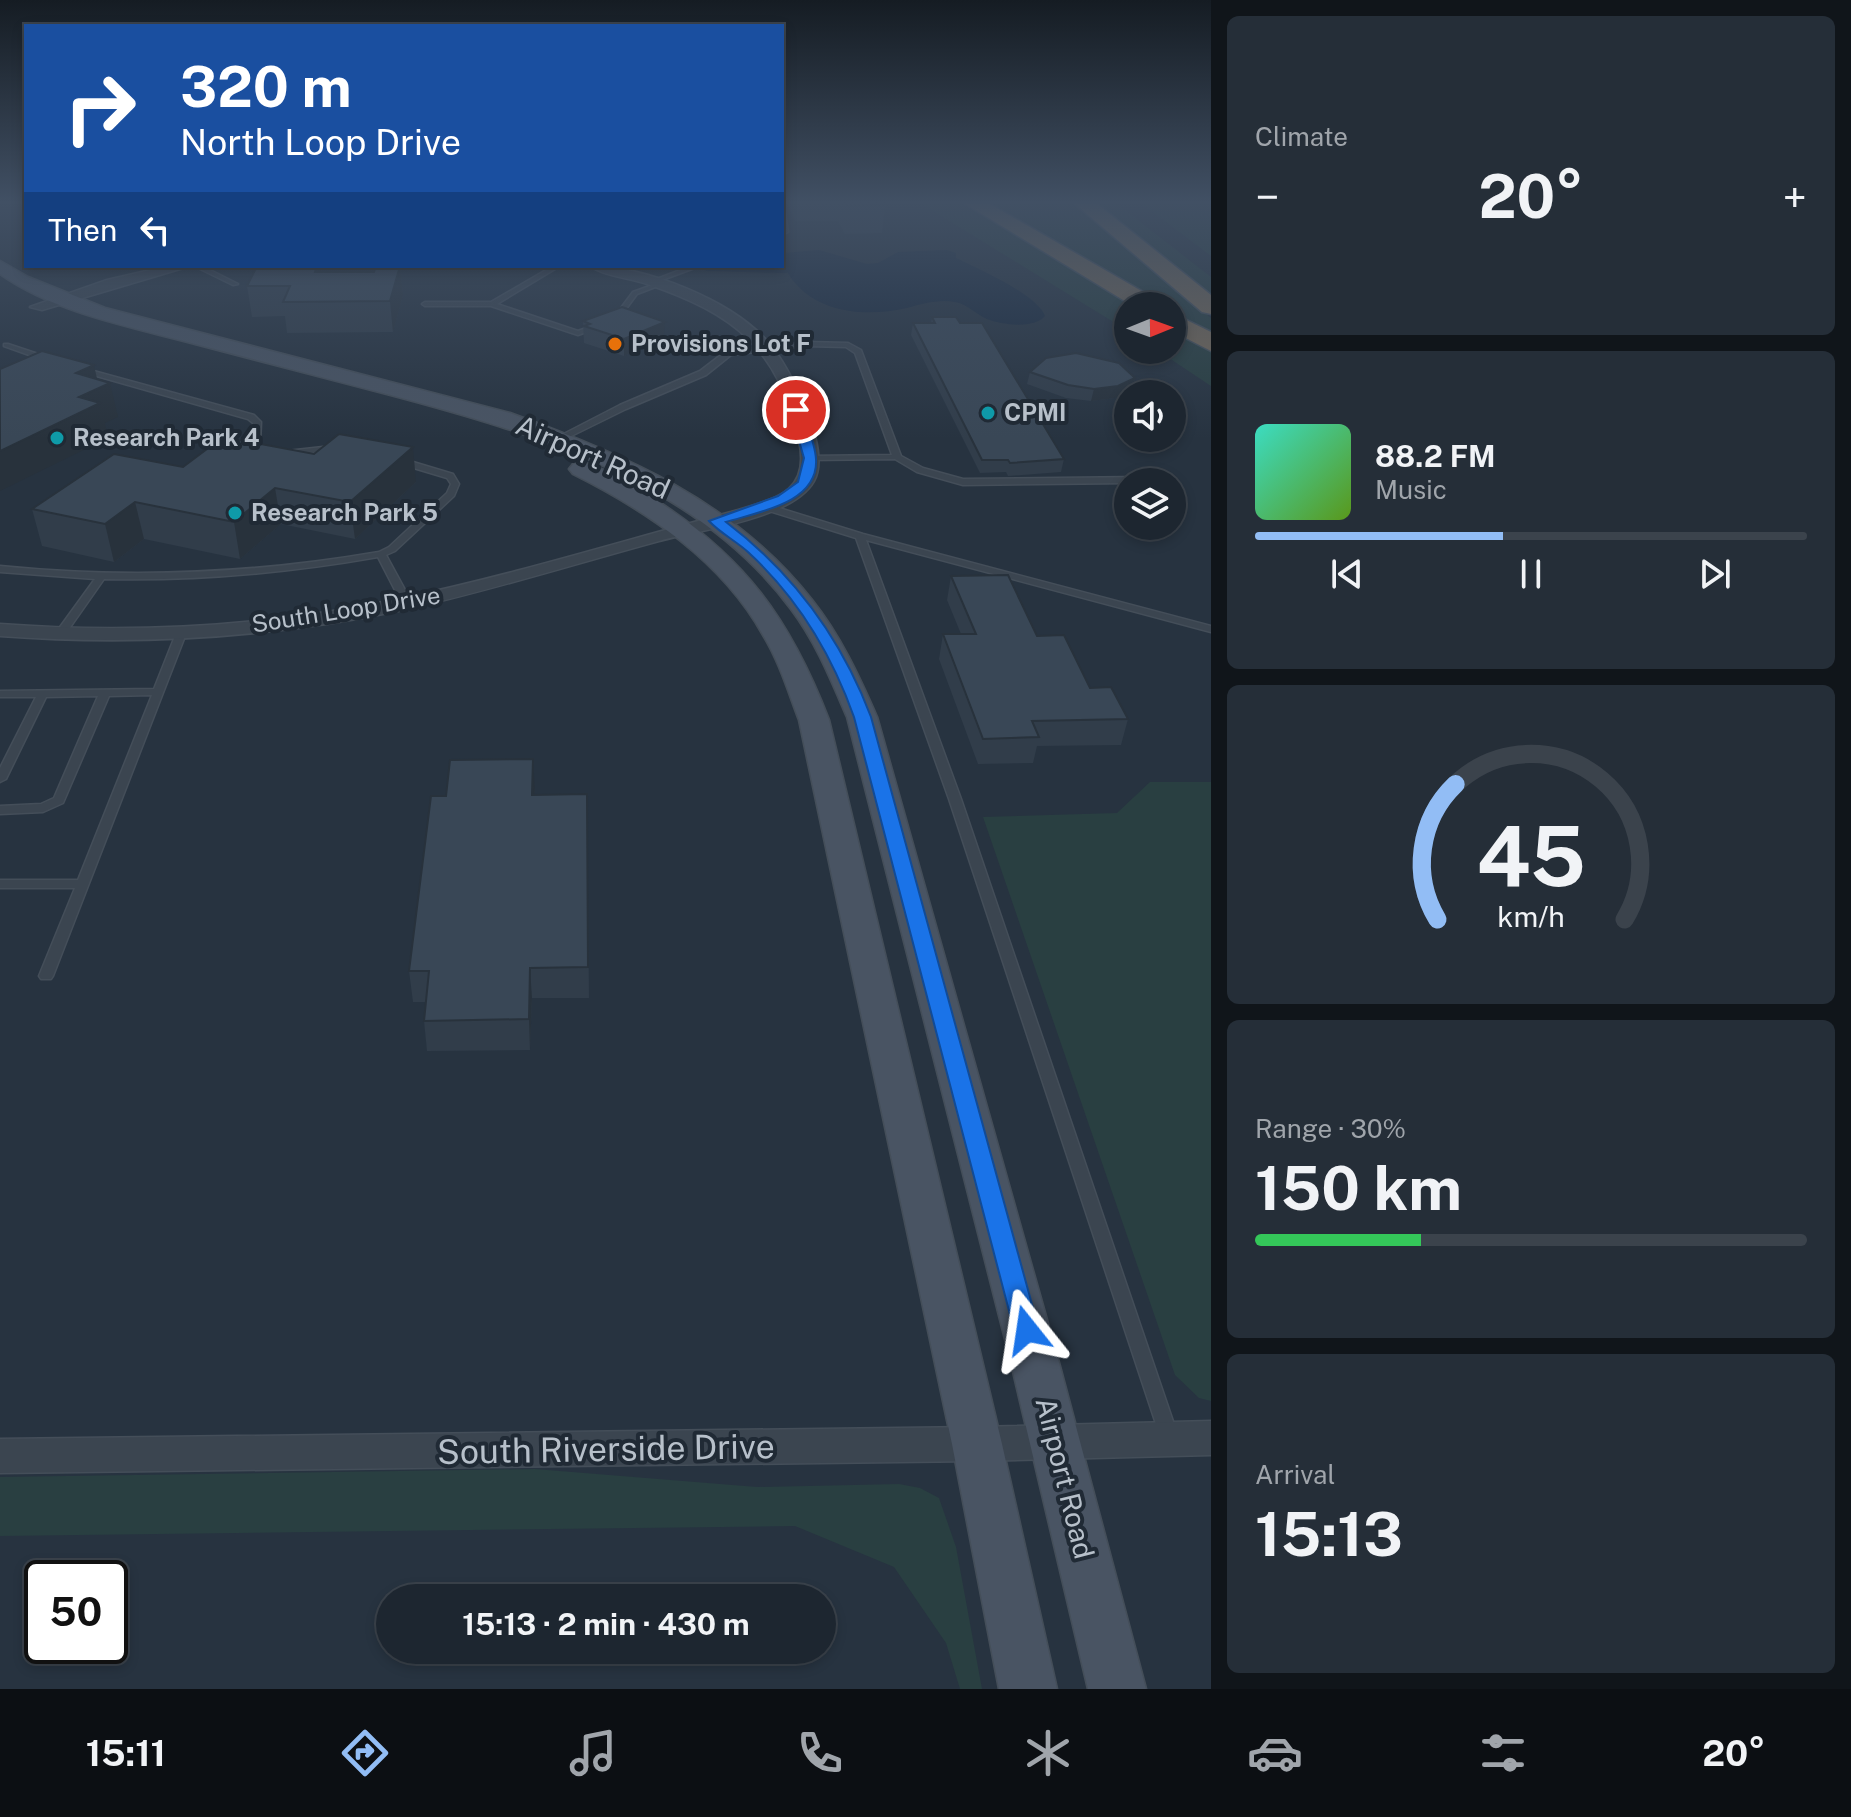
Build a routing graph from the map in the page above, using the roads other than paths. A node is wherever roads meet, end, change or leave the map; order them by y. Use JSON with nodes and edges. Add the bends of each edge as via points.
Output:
{"nodes":[{"id":1,"x":24,"y":282,"type":"edge"},
{"id":2,"x":117,"y":282,"type":"edge"},
{"id":3,"x":230,"y":282,"type":"edge"},
{"id":4,"x":530,"y":282,"type":"edge"},
{"id":5,"x":652,"y":282,"type":"edge"},
{"id":6,"x":659,"y":282,"type":"edge"},
{"id":7,"x":1109,"y":282,"type":"edge"},
{"id":8,"x":1180,"y":282,"type":"edge"},
{"id":9,"x":656,"y":283,"type":"junction"},
{"id":10,"x":235,"y":284,"type":"dead end"},
{"id":11,"x":0,"y":291,"type":"edge"},
{"id":12,"x":1126,"y":292,"type":"edge"},
{"id":13,"x":62,"y":299,"type":"junction"},
{"id":14,"x":425,"y":304,"type":"dead end"},
{"id":15,"x":492,"y":304,"type":"junction"},
{"id":16,"x":37,"y":307,"type":"junction"},
{"id":17,"x":1211,"y":307,"type":"edge"},
{"id":18,"x":1186,"y":328,"type":"edge"},
{"id":19,"x":1211,"y":343,"type":"edge"},
{"id":20,"x":3,"y":344,"type":"edge"},
{"id":21,"x":766,"y":347,"type":"junction"},
{"id":22,"x":0,"y":356,"type":"edge"},
{"id":23,"x":56,"y":361,"type":"edge"},
{"id":24,"x":70,"y":366,"type":"edge"},
{"id":25,"x":560,"y":438,"type":"junction"},
{"id":26,"x":347,"y":448,"type":"edge"},
{"id":27,"x":897,"y":457,"type":"junction"},
{"id":28,"x":810,"y":458,"type":"junction"},
{"id":29,"x":396,"y":460,"type":"edge"},
{"id":30,"x":1114,"y":480,"type":"edge"},
{"id":31,"x":763,"y":506,"type":"junction"},
{"id":32,"x":700,"y":525,"type":"junction"},
{"id":33,"x":860,"y":536,"type":"junction"},
{"id":34,"x":381,"y":554,"type":"junction"},
{"id":35,"x":0,"y":569,"type":"edge"},
{"id":36,"x":102,"y":576,"type":"junction"},
{"id":37,"x":398,"y":604,"type":"junction"},
{"id":38,"x":1211,"y":629,"type":"edge"},
{"id":39,"x":0,"y":630,"type":"edge"},
{"id":40,"x":182,"y":631,"type":"junction"},
{"id":41,"x":60,"y":634,"type":"junction"},
{"id":42,"x":158,"y":692,"type":"junction"},
{"id":43,"x":43,"y":693,"type":"junction"},
{"id":44,"x":105,"y":693,"type":"junction"},
{"id":45,"x":0,"y":694,"type":"edge"},
{"id":46,"x":0,"y":779,"type":"edge"},
{"id":47,"x":0,"y":809,"type":"edge"},
{"id":48,"x":0,"y":884,"type":"edge"},
{"id":49,"x":83,"y":884,"type":"junction"},
{"id":50,"x":46,"y":976,"type":"dead end"},
{"id":51,"x":1169,"y":1438,"type":"junction"},
{"id":52,"x":1211,"y":1438,"type":"edge"},
{"id":53,"x":1056,"y":1441,"type":"junction"},
{"id":54,"x":977,"y":1444,"type":"junction"},
{"id":55,"x":0,"y":1456,"type":"edge"},
{"id":56,"x":1028,"y":1689,"type":"edge"},
{"id":57,"x":1117,"y":1689,"type":"edge"}],
"edges":[{"from":1,"to":13,"type":"main road","name":"Airport Road"},
{"from":2,"to":13,"type":"street"},
{"from":3,"to":10,"type":"lane"},
{"from":4,"to":15,"type":"lane"},
{"from":5,"to":9,"type":"street"},
{"from":6,"to":9,"type":"lane"},
{"from":7,"to":12,"type":"highway"},
{"from":8,"to":17,"type":"highway"},
{"from":9,"to":15,"type":"lane","via":[[635,293],[617,320],[578,333]]},
{"from":9,"to":21,"type":"street","via":[[718,311]]},
{"from":11,"to":16,"type":"main road","name":"Airport Road"},
{"from":13,"to":16,"type":"street"},
{"from":13,"to":25,"type":"main road","name":"Airport Road"},
{"from":14,"to":15,"type":"lane"},
{"from":16,"to":32,"type":"main road","name":"Airport Road","via":[[509,440]]},
{"from":18,"to":19,"type":"highway"},
{"from":20,"to":22,"type":"lane","via":[[6,352]]},
{"from":20,"to":23,"type":"lane"},
{"from":21,"to":25,"type":"lane","via":[[729,353],[703,373]]},
{"from":21,"to":27,"type":"lane","via":[[848,345],[858,352]]},
{"from":21,"to":28,"type":"street","via":[[781,365]]},
{"from":24,"to":26,"type":"lane","via":[[251,417],[257,422],[256,445],[262,451]]},
{"from":25,"to":32,"type":"main road","name":"Airport Road","via":[[634,469],[692,503]]},
{"from":27,"to":28,"type":"lane"},
{"from":27,"to":30,"type":"lane","via":[[920,470],[963,482]]},
{"from":28,"to":31,"type":"street","name":"South Loop Drive","via":[[803,485]]},
{"from":29,"to":34,"type":"lane","via":[[450,476],[455,484],[451,494]]},
{"from":31,"to":32,"type":"street","name":"South Loop Drive"},
{"from":31,"to":33,"type":"lane"},
{"from":32,"to":37,"type":"street","name":"South Loop Drive"},
{"from":32,"to":53,"type":"main road","name":"Airport Road","via":[[752,549],[793,591],[835,652],[859,706]]},
{"from":32,"to":54,"type":"main road","name":"Airport Road","via":[[772,626],[814,720]]},
{"from":33,"to":38,"type":"lane"},
{"from":33,"to":51,"type":"lane","via":[[955,799]]},
{"from":34,"to":36,"type":"lane","via":[[280,569]]},
{"from":34,"to":37,"type":"lane","via":[[400,590]]},
{"from":35,"to":36,"type":"lane"},
{"from":36,"to":41,"type":"lane"},
{"from":37,"to":40,"type":"street","name":"South Loop Drive"},
{"from":39,"to":41,"type":"street","name":"South Loop Drive"},
{"from":40,"to":41,"type":"street","name":"South Loop Drive"},
{"from":40,"to":42,"type":"lane"},
{"from":42,"to":44,"type":"lane"},
{"from":42,"to":49,"type":"lane"},
{"from":43,"to":44,"type":"lane"},
{"from":43,"to":45,"type":"lane"},
{"from":43,"to":46,"type":"lane"},
{"from":44,"to":47,"type":"lane","via":[[59,800],[43,808]]},
{"from":48,"to":49,"type":"lane"},
{"from":49,"to":50,"type":"lane"},
{"from":51,"to":52,"type":"street","name":"South Riverside Drive"},
{"from":51,"to":53,"type":"street","name":"South Riverside Drive"},
{"from":53,"to":54,"type":"street","name":"South Riverside Drive"},
{"from":53,"to":57,"type":"main road","name":"Airport Road"},
{"from":54,"to":55,"type":"street","name":"South Riverside Drive"},
{"from":54,"to":56,"type":"main road","name":"Airport Road"}]}
